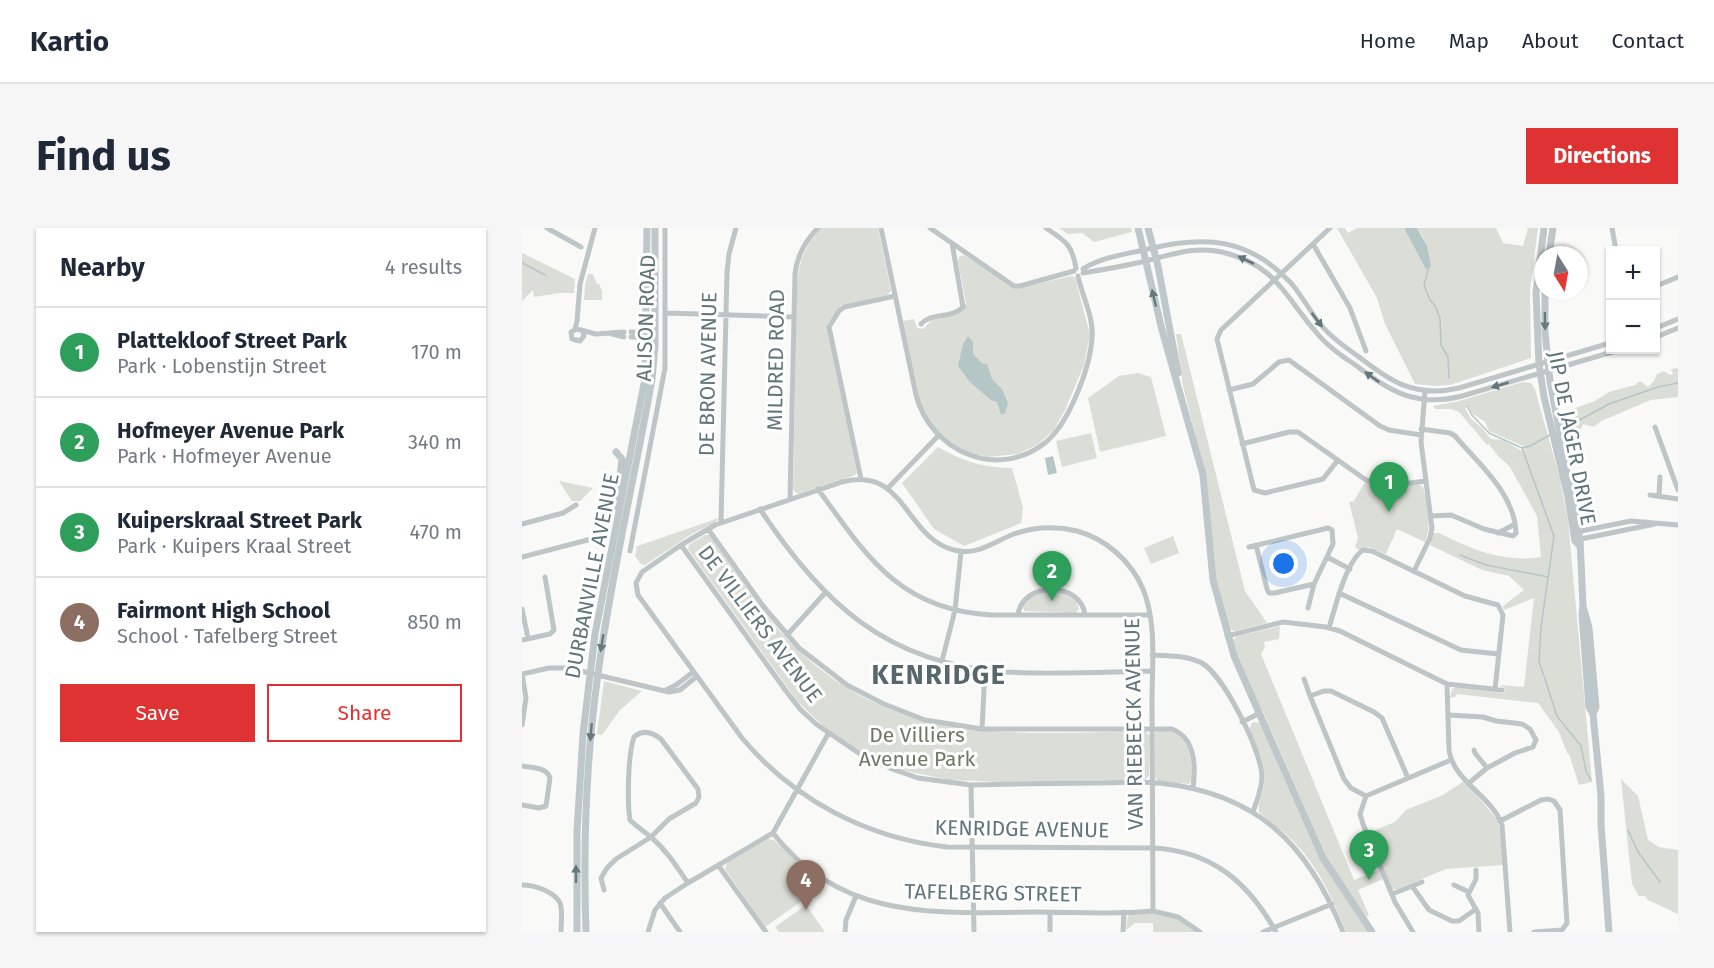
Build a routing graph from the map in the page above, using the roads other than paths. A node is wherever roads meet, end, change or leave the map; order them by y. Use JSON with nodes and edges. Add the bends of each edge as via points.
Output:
{"nodes":[{"id":1,"x":547,"y":228,"type":"edge"},
{"id":2,"x":595,"y":228,"type":"edge"},
{"id":3,"x":647,"y":228,"type":"edge"},
{"id":4,"x":655,"y":228,"type":"edge"},
{"id":5,"x":665,"y":228,"type":"edge"},
{"id":6,"x":736,"y":228,"type":"edge"},
{"id":7,"x":818,"y":228,"type":"edge"},
{"id":8,"x":881,"y":228,"type":"edge"},
{"id":9,"x":930,"y":228,"type":"edge"},
{"id":10,"x":1046,"y":228,"type":"edge"},
{"id":11,"x":1138,"y":228,"type":"edge"},
{"id":12,"x":1148,"y":228,"type":"edge"},
{"id":13,"x":1330,"y":228,"type":"edge"},
{"id":14,"x":1544,"y":228,"type":"edge"},
{"id":15,"x":1553,"y":228,"type":"edge"},
{"id":16,"x":1612,"y":228,"type":"edge"},
{"id":17,"x":952,"y":243,"type":"junction"},
{"id":18,"x":1313,"y":244,"type":"junction"},
{"id":19,"x":1550,"y":246,"type":"edge"},
{"id":20,"x":1615,"y":246,"type":"edge"},
{"id":21,"x":581,"y":247,"type":"dead end"},
{"id":22,"x":1153,"y":248,"type":"junction"},
{"id":23,"x":1143,"y":250,"type":"junction"},
{"id":24,"x":1155,"y":258,"type":"junction"},
{"id":25,"x":1142,"y":261,"type":"junction"},
{"id":26,"x":1079,"y":272,"type":"junction"},
{"id":27,"x":1281,"y":274,"type":"junction"},
{"id":28,"x":1678,"y":277,"type":"edge"},
{"id":29,"x":1275,"y":280,"type":"junction"},
{"id":30,"x":1660,"y":284,"type":"edge"},
{"id":31,"x":895,"y":296,"type":"junction"},
{"id":32,"x":1545,"y":300,"type":"edge"},
{"id":33,"x":665,"y":314,"type":"junction"},
{"id":34,"x":725,"y":315,"type":"junction"},
{"id":35,"x":794,"y":316,"type":"junction"},
{"id":36,"x":1678,"y":319,"type":"edge"},
{"id":37,"x":921,"y":324,"type":"dead end"},
{"id":38,"x":1660,"y":326,"type":"edge"},
{"id":39,"x":1678,"y":328,"type":"edge"},
{"id":40,"x":624,"y":335,"type":"dead end"},
{"id":41,"x":631,"y":335,"type":"dead end"},
{"id":42,"x":646,"y":335,"type":"junction"},
{"id":43,"x":655,"y":335,"type":"junction"},
{"id":44,"x":1660,"y":335,"type":"edge"},
{"id":45,"x":1606,"y":344,"type":"edge"},
{"id":46,"x":1366,"y":351,"type":"dead end"},
{"id":47,"x":1606,"y":354,"type":"edge"},
{"id":48,"x":1547,"y":361,"type":"junction"},
{"id":49,"x":1539,"y":364,"type":"junction"},
{"id":50,"x":1549,"y":370,"type":"junction"},
{"id":51,"x":1540,"y":373,"type":"junction"},
{"id":52,"x":1229,"y":390,"type":"junction"},
{"id":53,"x":1425,"y":391,"type":"junction"},
{"id":54,"x":1180,"y":394,"type":"junction"},
{"id":55,"x":1425,"y":400,"type":"junction"},
{"id":56,"x":1553,"y":421,"type":"junction"},
{"id":57,"x":1655,"y":427,"type":"dead end"},
{"id":58,"x":1421,"y":432,"type":"junction"},
{"id":59,"x":938,"y":436,"type":"junction"},
{"id":60,"x":1242,"y":444,"type":"junction"},
{"id":61,"x":1559,"y":447,"type":"junction"},
{"id":62,"x":616,"y":452,"type":"dead end"},
{"id":63,"x":1338,"y":460,"type":"junction"},
{"id":64,"x":1565,"y":462,"type":"junction"},
{"id":65,"x":1660,"y":477,"type":"dead end"},
{"id":66,"x":861,"y":479,"type":"junction"},
{"id":67,"x":1426,"y":481,"type":"junction"},
{"id":68,"x":888,"y":488,"type":"junction"},
{"id":69,"x":818,"y":489,"type":"junction"},
{"id":70,"x":1678,"y":490,"type":"edge"},
{"id":71,"x":1650,"y":495,"type":"dead end"},
{"id":72,"x":1659,"y":496,"type":"junction"},
{"id":73,"x":790,"y":499,"type":"junction"},
{"id":74,"x":1678,"y":499,"type":"edge"},
{"id":75,"x":576,"y":505,"type":"dead end"},
{"id":76,"x":760,"y":509,"type":"junction"},
{"id":77,"x":1431,"y":516,"type":"junction"},
{"id":78,"x":721,"y":522,"type":"junction"},
{"id":79,"x":1660,"y":523,"type":"junction"},
{"id":80,"x":522,"y":524,"type":"edge"},
{"id":81,"x":1515,"y":524,"type":"junction"},
{"id":82,"x":1678,"y":525,"type":"edge"},
{"id":83,"x":708,"y":529,"type":"junction"},
{"id":84,"x":1587,"y":530,"type":"junction"},
{"id":85,"x":1576,"y":532,"type":"junction"},
{"id":86,"x":1498,"y":533,"type":"junction"},
{"id":87,"x":616,"y":534,"type":"junction"},
{"id":88,"x":599,"y":537,"type":"dead end"},
{"id":89,"x":1578,"y":542,"type":"junction"},
{"id":90,"x":681,"y":545,"type":"junction"},
{"id":91,"x":1256,"y":545,"type":"junction"},
{"id":92,"x":1249,"y":547,"type":"dead end"},
{"id":93,"x":630,"y":551,"type":"dead end"},
{"id":94,"x":961,"y":552,"type":"junction"},
{"id":95,"x":522,"y":557,"type":"edge"},
{"id":96,"x":1327,"y":557,"type":"junction"},
{"id":97,"x":1350,"y":569,"type":"junction"},
{"id":98,"x":1414,"y":571,"type":"junction"},
{"id":99,"x":545,"y":577,"type":"dead end"},
{"id":100,"x":1314,"y":584,"type":"junction"},
{"id":101,"x":825,"y":593,"type":"junction"},
{"id":102,"x":1340,"y":593,"type":"junction"},
{"id":103,"x":1308,"y":608,"type":"dead end"},
{"id":104,"x":955,"y":610,"type":"junction"},
{"id":105,"x":522,"y":612,"type":"edge"},
{"id":106,"x":1018,"y":615,"type":"junction"},
{"id":107,"x":1085,"y":615,"type":"junction"},
{"id":108,"x":1150,"y":615,"type":"junction"},
{"id":109,"x":1329,"y":628,"type":"junction"},
{"id":110,"x":787,"y":635,"type":"junction"},
{"id":111,"x":1227,"y":636,"type":"junction"},
{"id":112,"x":525,"y":639,"type":"edge"},
{"id":113,"x":1498,"y":654,"type":"junction"},
{"id":114,"x":1152,"y":656,"type":"junction"},
{"id":115,"x":942,"y":662,"type":"junction"},
{"id":116,"x":985,"y":670,"type":"junction"},
{"id":117,"x":1152,"y":671,"type":"junction"},
{"id":118,"x":589,"y":672,"type":"junction"},
{"id":119,"x":522,"y":674,"type":"edge"},
{"id":120,"x":598,"y":674,"type":"junction"},
{"id":121,"x":695,"y":675,"type":"junction"},
{"id":122,"x":1304,"y":679,"type":"dead end"},
{"id":123,"x":1447,"y":684,"type":"junction"},
{"id":124,"x":1495,"y":689,"type":"junction"},
{"id":125,"x":1503,"y":690,"type":"dead end"},
{"id":126,"x":1310,"y":696,"type":"junction"},
{"id":127,"x":1258,"y":714,"type":"junction"},
{"id":128,"x":1448,"y":715,"type":"junction"},
{"id":129,"x":1242,"y":722,"type":"junction"},
{"id":130,"x":522,"y":725,"type":"edge"},
{"id":131,"x":1152,"y":728,"type":"junction"},
{"id":132,"x":982,"y":729,"type":"junction"},
{"id":133,"x":828,"y":734,"type":"junction"},
{"id":134,"x":1474,"y":750,"type":"dead end"},
{"id":135,"x":1451,"y":760,"type":"junction"},
{"id":136,"x":522,"y":766,"type":"edge"},
{"id":137,"x":1487,"y":768,"type":"junction"},
{"id":138,"x":1408,"y":778,"type":"junction"},
{"id":139,"x":1153,"y":783,"type":"junction"},
{"id":140,"x":1469,"y":783,"type":"junction"},
{"id":141,"x":971,"y":785,"type":"junction"},
{"id":142,"x":1193,"y":788,"type":"junction"},
{"id":143,"x":796,"y":790,"type":"junction"},
{"id":144,"x":1366,"y":796,"type":"junction"},
{"id":145,"x":522,"y":805,"type":"edge"},
{"id":146,"x":1253,"y":812,"type":"junction"},
{"id":147,"x":1500,"y":821,"type":"junction"},
{"id":148,"x":773,"y":833,"type":"junction"},
{"id":149,"x":651,"y":837,"type":"junction"},
{"id":150,"x":1153,"y":848,"type":"junction"},
{"id":151,"x":973,"y":849,"type":"junction"},
{"id":152,"x":718,"y":866,"type":"junction"},
{"id":153,"x":1476,"y":870,"type":"dead end"},
{"id":154,"x":1422,"y":882,"type":"dead end"},
{"id":155,"x":688,"y":883,"type":"junction"},
{"id":156,"x":522,"y":885,"type":"edge"},
{"id":157,"x":1454,"y":885,"type":"dead end"},
{"id":158,"x":1412,"y":886,"type":"junction"},
{"id":159,"x":604,"y":890,"type":"dead end"},
{"id":160,"x":1469,"y":892,"type":"junction"},
{"id":161,"x":1392,"y":894,"type":"junction"},
{"id":162,"x":856,"y":896,"type":"junction"},
{"id":163,"x":660,"y":903,"type":"junction"},
{"id":164,"x":1332,"y":904,"type":"junction"},
{"id":165,"x":1476,"y":909,"type":"junction"},
{"id":166,"x":1153,"y":911,"type":"junction"},
{"id":167,"x":1050,"y":912,"type":"junction"},
{"id":168,"x":1124,"y":912,"type":"junction"},
{"id":169,"x":973,"y":913,"type":"junction"},
{"id":170,"x":1275,"y":930,"type":"edge"},
{"id":171,"x":561,"y":932,"type":"edge"},
{"id":172,"x":577,"y":932,"type":"edge"},
{"id":173,"x":586,"y":932,"type":"edge"},
{"id":174,"x":648,"y":932,"type":"edge"},
{"id":175,"x":680,"y":932,"type":"edge"},
{"id":176,"x":766,"y":932,"type":"edge"},
{"id":177,"x":845,"y":932,"type":"edge"},
{"id":178,"x":974,"y":932,"type":"edge"},
{"id":179,"x":1050,"y":932,"type":"edge"},
{"id":180,"x":1123,"y":932,"type":"edge"},
{"id":181,"x":1200,"y":932,"type":"edge"},
{"id":182,"x":1263,"y":932,"type":"edge"},
{"id":183,"x":1343,"y":932,"type":"edge"},
{"id":184,"x":1372,"y":932,"type":"edge"},
{"id":185,"x":1413,"y":932,"type":"edge"},
{"id":186,"x":1479,"y":932,"type":"edge"},
{"id":187,"x":1510,"y":932,"type":"edge"},
{"id":188,"x":1534,"y":932,"type":"edge"},
{"id":189,"x":1609,"y":932,"type":"edge"}],
"edges":[{"from":1,"to":21,"type":"street"},
{"from":2,"to":40,"type":"street","via":[[580,284],[580,332]]},
{"from":3,"to":42,"type":"main road","name":"DURBANVILLE AVENUE"},
{"from":4,"to":43,"type":"main road","name":"DURBANVILLE AVENUE"},
{"from":5,"to":33,"type":"street","name":"ALISON ROAD"},
{"from":6,"to":34,"type":"street","name":"DE BRON AVENUE","via":[[727,262]]},
{"from":7,"to":35,"type":"street","name":"MILDRED ROAD","via":[[804,246],[796,267]]},
{"from":8,"to":31,"type":"street"},
{"from":9,"to":17,"type":"street"},
{"from":10,"to":26,"type":"street","via":[[1069,246]]},
{"from":11,"to":23,"type":"main road"},
{"from":12,"to":22,"type":"main road"},
{"from":13,"to":18,"type":"street"},
{"from":14,"to":49,"type":"main road","name":"JIP DE JAGER DRIVE","via":[[1537,281]]},
{"from":15,"to":19,"type":"main road"},
{"from":16,"to":20,"type":"street"},
{"from":17,"to":26,"type":"street","via":[[1015,286]]},
{"from":17,"to":37,"type":"street","via":[[963,307],[957,312],[927,318]]},
{"from":18,"to":27,"type":"street"},
{"from":18,"to":46,"type":"street","via":[[1349,305]]},
{"from":22,"to":23,"type":"street"},
{"from":22,"to":24,"type":"main road"},
{"from":22,"to":27,"type":"street","via":[[1188,241],[1220,242],[1249,252]]},
{"from":23,"to":25,"type":"main road"},
{"from":23,"to":26,"type":"street","via":[[1096,262]]},
{"from":24,"to":25,"type":"street"},
{"from":29,"to":24,"type":"street","one_way":true,"via":[[1251,262],[1222,252],[1189,250]]},
{"from":24,"to":54,"type":"main road"},
{"from":25,"to":26,"type":"street"},
{"from":54,"to":25,"type":"main road","one_way":true},
{"from":26,"to":59,"type":"street","via":[[1093,333],[1090,354],[1059,428],[1035,449],[994,460],[962,453]]},
{"from":27,"to":29,"type":"street"},
{"from":27,"to":53,"type":"street","one_way":true,"via":[[1340,343],[1390,380]]},
{"from":28,"to":30,"type":"street"},
{"from":29,"to":52,"type":"street","via":[[1217,336]]},
{"from":55,"to":29,"type":"street","one_way":true,"via":[[1389,389],[1337,352],[1316,333]]},
{"from":31,"to":59,"type":"street","via":[[917,400]]},
{"from":31,"to":66,"type":"street","via":[[844,307],[830,326]]},
{"from":32,"to":48,"type":"main road","name":"JIP DE JAGER DRIVE","one_way":true},
{"from":33,"to":34,"type":"street"},
{"from":33,"to":93,"type":"street","name":"ALISON ROAD","via":[[665,368]]},
{"from":34,"to":35,"type":"street"},
{"from":34,"to":78,"type":"street","name":"DE BRON AVENUE"},
{"from":35,"to":73,"type":"street","name":"MILDRED ROAD"},
{"from":36,"to":38,"type":"street"},
{"from":39,"to":44,"type":"street"},
{"from":41,"to":42,"type":"street"},
{"from":42,"to":43,"type":"street"},
{"from":42,"to":87,"type":"main road","name":"DURBANVILLE AVENUE","via":[[642,401]]},
{"from":43,"to":120,"type":"main road","name":"DURBANVILLE AVENUE","one_way":true,"via":[[652,379]]},
{"from":45,"to":48,"type":"street"},
{"from":47,"to":50,"type":"street"},
{"from":48,"to":49,"type":"street"},
{"from":48,"to":50,"type":"main road","name":"JIP DE JAGER DRIVE"},
{"from":49,"to":51,"type":"main road","name":"JIP DE JAGER DRIVE"},
{"from":49,"to":53,"type":"street","via":[[1454,389]]},
{"from":50,"to":51,"type":"street"},
{"from":50,"to":56,"type":"main road","name":"JIP DE JAGER DRIVE"},
{"from":51,"to":55,"type":"street","one_way":true,"via":[[1449,399]]},
{"from":51,"to":56,"type":"main road","name":"JIP DE JAGER DRIVE"},
{"from":52,"to":58,"type":"street","via":[[1256,382],[1279,362],[1289,360],[1380,426]]},
{"from":52,"to":60,"type":"street"},
{"from":53,"to":55,"type":"street"},
{"from":54,"to":111,"type":"main road","via":[[1197,459],[1213,580]]},
{"from":55,"to":58,"type":"street"},
{"from":56,"to":61,"type":"main road","name":"JIP DE JAGER DRIVE"},
{"from":57,"to":70,"type":"street"},
{"from":58,"to":67,"type":"street"},
{"from":58,"to":81,"type":"street","via":[[1455,435],[1500,487]]},
{"from":59,"to":68,"type":"street"},
{"from":60,"to":63,"type":"street","via":[[1299,432]]},
{"from":60,"to":63,"type":"street","via":[[1252,486],[1261,493],[1323,479]]},
{"from":61,"to":64,"type":"main road","name":"JIP DE JAGER DRIVE"},
{"from":61,"to":85,"type":"main road","name":"JIP DE JAGER DRIVE"},
{"from":62,"to":87,"type":"main road","via":[[622,459]]},
{"from":63,"to":67,"type":"street","via":[[1371,481]]},
{"from":64,"to":84,"type":"main road","via":[[1581,526]]},
{"from":64,"to":85,"type":"main road","name":"JIP DE JAGER DRIVE"},
{"from":65,"to":72,"type":"street"},
{"from":66,"to":68,"type":"street"},
{"from":66,"to":69,"type":"street"},
{"from":67,"to":77,"type":"street"},
{"from":68,"to":94,"type":"street","via":[[929,537],[945,548]]},
{"from":69,"to":73,"type":"street"},
{"from":69,"to":104,"type":"street","via":[[878,568],[915,595]]},
{"from":71,"to":72,"type":"street"},
{"from":72,"to":74,"type":"street"},
{"from":73,"to":76,"type":"street"},
{"from":75,"to":80,"type":"street","via":[[563,513]]},
{"from":76,"to":78,"type":"street"},
{"from":76,"to":101,"type":"street"},
{"from":77,"to":86,"type":"street","via":[[1451,515]]},
{"from":77,"to":98,"type":"street","via":[[1430,538]]},
{"from":78,"to":83,"type":"street"},
{"from":79,"to":82,"type":"street"},
{"from":79,"to":84,"type":"street","via":[[1631,521]]},
{"from":79,"to":89,"type":"street"},
{"from":81,"to":86,"type":"street"},
{"from":81,"to":86,"type":"street","via":[[1514,536]]},
{"from":83,"to":90,"type":"street"},
{"from":83,"to":110,"type":"street"},
{"from":84,"to":85,"type":"street"},
{"from":85,"to":89,"type":"main road","name":"JIP DE JAGER DRIVE"},
{"from":87,"to":118,"type":"main road","name":"DURBANVILLE AVENUE"},
{"from":88,"to":95,"type":"street"},
{"from":89,"to":189,"type":"main road","name":"JIP DE JAGER DRIVE","via":[[1596,707],[1593,714]]},
{"from":90,"to":121,"type":"street","name":"KENRIDGE AVENUE","via":[[643,571],[636,589]]},
{"from":90,"to":133,"type":"street","name":"DE VILLIERS AVENUE","via":[[796,703]]},
{"from":91,"to":92,"type":"street"},
{"from":91,"to":96,"type":"street","via":[[1328,528],[1333,542]]},
{"from":91,"to":100,"type":"street","via":[[1269,593]]},
{"from":94,"to":104,"type":"street"},
{"from":94,"to":108,"type":"street","name":"VAN RIEBEECK AVENUE","via":[[983,549],[1029,530],[1081,532],[1110,547],[1128,564],[1144,590]]},
{"from":96,"to":97,"type":"street"},
{"from":96,"to":100,"type":"street"},
{"from":97,"to":98,"type":"street","via":[[1358,554],[1368,550]]},
{"from":97,"to":102,"type":"street"},
{"from":98,"to":113,"type":"street","via":[[1464,596],[1498,604],[1503,615]]},
{"from":99,"to":112,"type":"street","via":[[554,630]]},
{"from":100,"to":103,"type":"street"},
{"from":101,"to":110,"type":"street"},
{"from":101,"to":115,"type":"street","via":[[879,635]]},
{"from":102,"to":109,"type":"street"},
{"from":102,"to":113,"type":"street","via":[[1461,650]]},
{"from":104,"to":106,"type":"street"},
{"from":104,"to":115,"type":"street"},
{"from":105,"to":112,"type":"street"},
{"from":106,"to":107,"type":"street"},
{"from":106,"to":107,"type":"street","via":[[1027,598],[1050,589],[1073,595]]},
{"from":107,"to":108,"type":"street"},
{"from":108,"to":114,"type":"street","name":"VAN RIEBEECK AVENUE"},
{"from":109,"to":111,"type":"street","via":[[1283,622]]},
{"from":109,"to":123,"type":"street"},
{"from":110,"to":132,"type":"street","via":[[830,673],[875,700],[925,720]]},
{"from":111,"to":127,"type":"main road"},
{"from":113,"to":124,"type":"street"},
{"from":114,"to":117,"type":"street","name":"VAN RIEBEECK AVENUE"},
{"from":114,"to":129,"type":"street","via":[[1185,657],[1210,669],[1228,692]]},
{"from":115,"to":116,"type":"street"},
{"from":116,"to":117,"type":"street"},
{"from":116,"to":132,"type":"street"},
{"from":117,"to":131,"type":"street","name":"VAN RIEBEECK AVENUE"},
{"from":118,"to":119,"type":"street","via":[[561,668]]},
{"from":118,"to":120,"type":"street"},
{"from":172,"to":118,"type":"main road","name":"DURBANVILLE AVENUE","one_way":true,"via":[[578,794]]},
{"from":119,"to":130,"type":"street","via":[[526,698]]},
{"from":120,"to":121,"type":"street","via":[[662,692],[677,691]]},
{"from":120,"to":173,"type":"main road","name":"DURBANVILLE AVENUE","one_way":true,"via":[[586,814]]},
{"from":121,"to":143,"type":"street","name":"KENRIDGE AVENUE","via":[[750,747]]},
{"from":122,"to":126,"type":"street"},
{"from":123,"to":124,"type":"street"},
{"from":123,"to":128,"type":"street"},
{"from":124,"to":125,"type":"street"},
{"from":126,"to":138,"type":"street","via":[[1331,691],[1379,716]]},
{"from":126,"to":144,"type":"street","via":[[1344,779]]},
{"from":127,"to":129,"type":"street"},
{"from":127,"to":184,"type":"main road","via":[[1323,858]]},
{"from":128,"to":135,"type":"street"},
{"from":128,"to":137,"type":"street","via":[[1483,717],[1530,729],[1535,745]]},
{"from":129,"to":146,"type":"street","via":[[1262,774]]},
{"from":131,"to":132,"type":"street"},
{"from":131,"to":139,"type":"street","name":"VAN RIEBEECK AVENUE"},
{"from":131,"to":142,"type":"street","via":[[1172,729],[1187,740],[1194,770]]},
{"from":133,"to":141,"type":"street","name":"DE VILLIERS AVENUE","via":[[863,756],[906,775]]},
{"from":133,"to":143,"type":"street"},
{"from":134,"to":137,"type":"street"},
{"from":135,"to":138,"type":"street"},
{"from":135,"to":140,"type":"street"},
{"from":136,"to":145,"type":"street","via":[[545,770],[550,778],[546,806]]},
{"from":137,"to":140,"type":"street"},
{"from":138,"to":144,"type":"street"},
{"from":139,"to":141,"type":"street","name":"DE VILLIERS AVENUE"},
{"from":139,"to":142,"type":"street","name":"DE VILLIERS AVENUE"},
{"from":139,"to":150,"type":"street","name":"VAN RIEBEECK AVENUE"},
{"from":140,"to":147,"type":"street"},
{"from":141,"to":151,"type":"street"},
{"from":142,"to":146,"type":"street","name":"DE VILLIERS AVENUE"},
{"from":143,"to":148,"type":"street"},
{"from":143,"to":151,"type":"street","name":"KENRIDGE AVENUE","via":[[845,819],[887,836],[926,845]]},
{"from":144,"to":161,"type":"street","via":[[1361,818]]},
{"from":146,"to":164,"type":"street","name":"DE VILLIERS AVENUE","via":[[1301,854]]},
{"from":147,"to":187,"type":"street"},
{"from":147,"to":188,"type":"street","via":[[1544,799],[1554,801],[1561,812],[1567,923],[1562,930]]},
{"from":148,"to":152,"type":"street"},
{"from":148,"to":162,"type":"street","name":"TAFELBERG STREET","via":[[798,861]]},
{"from":149,"to":149,"type":"street","via":[[630,817],[632,742],[645,732],[661,739],[700,795],[696,803],[669,819]]},
{"from":149,"to":155,"type":"street"},
{"from":149,"to":159,"type":"street","via":[[610,864],[601,878]]},
{"from":150,"to":151,"type":"street","name":"KENRIDGE AVENUE"},
{"from":150,"to":166,"type":"street","name":"VAN RIEBEECK AVENUE"},
{"from":150,"to":170,"type":"street","name":"KENRIDGE AVENUE","via":[[1189,854],[1228,873],[1255,898]]},
{"from":151,"to":169,"type":"street"},
{"from":152,"to":155,"type":"street"},
{"from":152,"to":176,"type":"street"},
{"from":153,"to":160,"type":"street"},
{"from":154,"to":158,"type":"street"},
{"from":155,"to":163,"type":"street"},
{"from":156,"to":171,"type":"street","via":[[537,887],[558,900]]},
{"from":157,"to":160,"type":"street"},
{"from":158,"to":161,"type":"street"},
{"from":158,"to":165,"type":"street","via":[[1429,910],[1452,921],[1459,921]]},
{"from":160,"to":165,"type":"street"},
{"from":161,"to":185,"type":"street"},
{"from":162,"to":169,"type":"street","name":"TAFELBERG STREET","via":[[912,911]]},
{"from":162,"to":177,"type":"street"},
{"from":163,"to":174,"type":"street"},
{"from":163,"to":175,"type":"street"},
{"from":164,"to":170,"type":"street"},
{"from":164,"to":183,"type":"street","name":"DE VILLIERS AVENUE"},
{"from":165,"to":186,"type":"street"},
{"from":166,"to":168,"type":"street","name":"TAFELBERG STREET"},
{"from":166,"to":181,"type":"street","name":"TAFELBERG STREET","via":[[1178,917]]},
{"from":167,"to":168,"type":"street","name":"TAFELBERG STREET"},
{"from":167,"to":169,"type":"street","name":"TAFELBERG STREET"},
{"from":167,"to":179,"type":"street"},
{"from":168,"to":180,"type":"street"},
{"from":169,"to":178,"type":"street"},
{"from":170,"to":182,"type":"street"}]}
